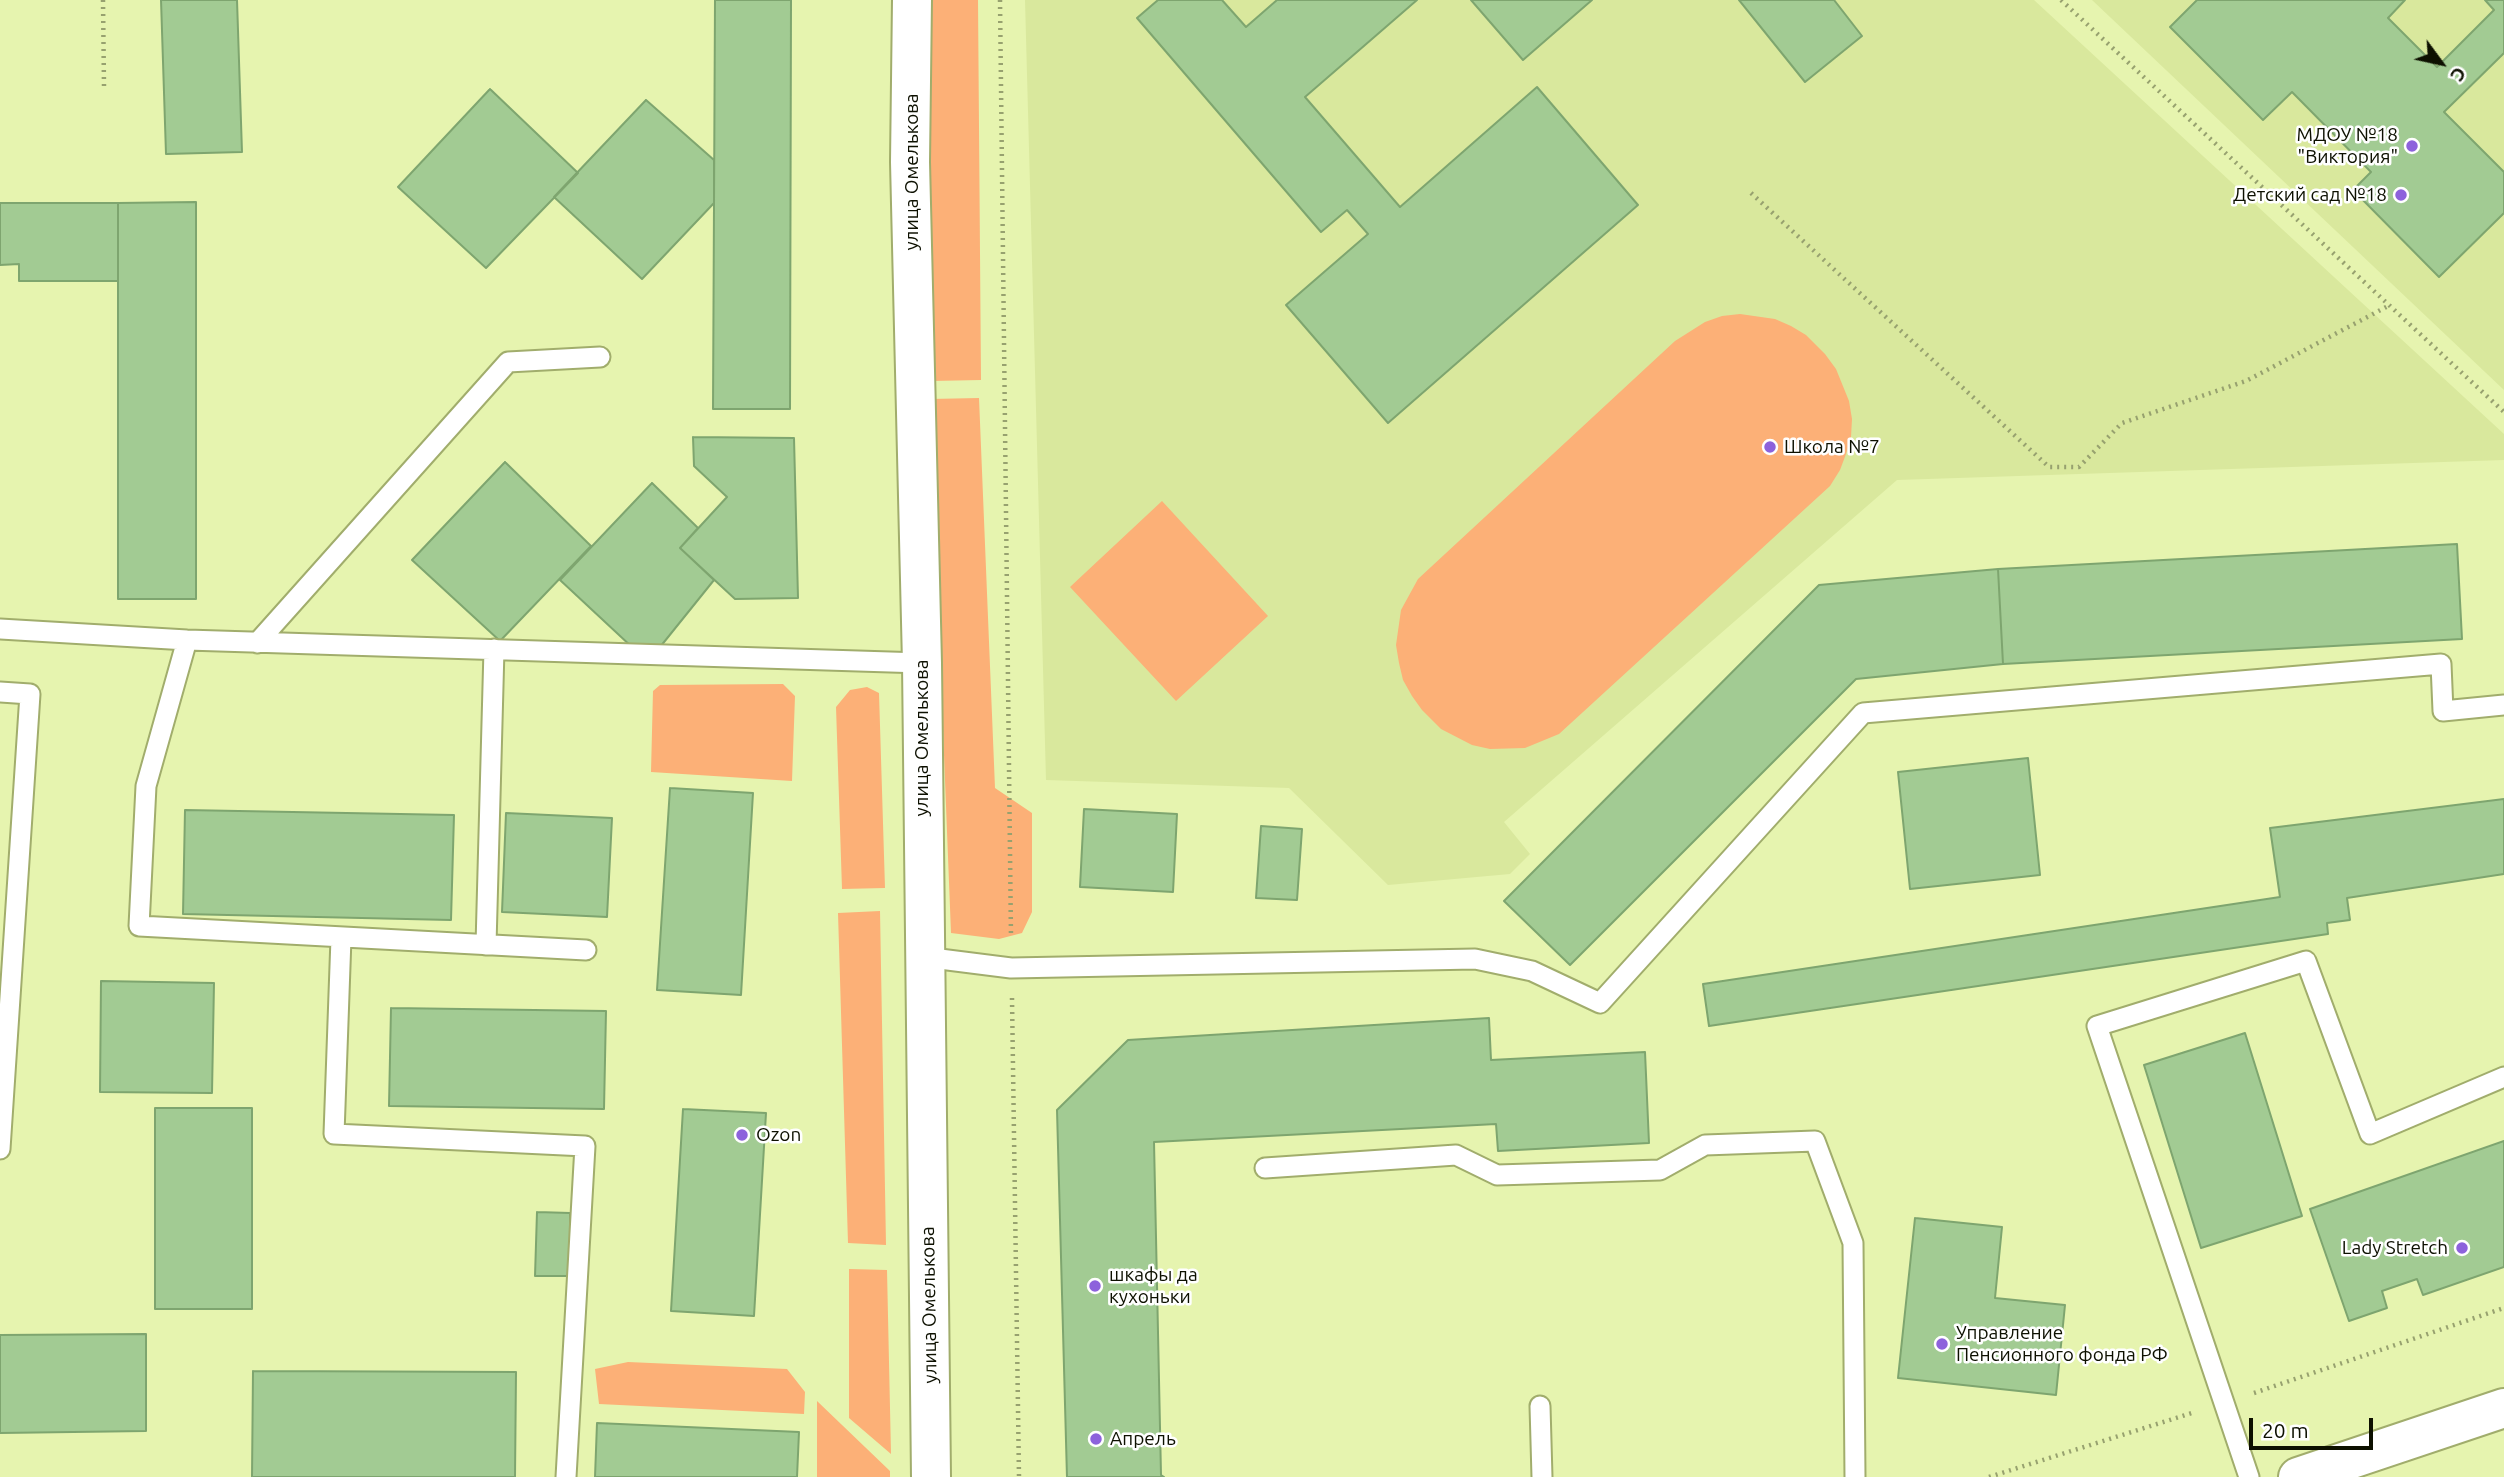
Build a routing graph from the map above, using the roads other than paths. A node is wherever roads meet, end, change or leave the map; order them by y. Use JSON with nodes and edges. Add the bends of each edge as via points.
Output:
{"nodes":[{"id":1,"x":912,"y":0,"type":"edge"},
{"id":2,"x":600,"y":357,"type":"dead end"},
{"id":3,"x":0,"y":629,"type":"edge"},
{"id":4,"x":187,"y":640,"type":"junction"},
{"id":5,"x":257,"y":642,"type":"junction"},
{"id":6,"x":494,"y":649,"type":"junction"},
{"id":7,"x":922,"y":663,"type":"junction"},
{"id":8,"x":0,"y":692,"type":"edge"},
{"id":9,"x":2504,"y":705,"type":"edge"},
{"id":10,"x":341,"y":938,"type":"junction"},
{"id":11,"x":486,"y":945,"type":"junction"},
{"id":12,"x":586,"y":950,"type":"dead end"},
{"id":13,"x":924,"y":957,"type":"junction"},
{"id":14,"x":2504,"y":1077,"type":"edge"},
{"id":15,"x":0,"y":1149,"type":"edge"},
{"id":16,"x":1265,"y":1168,"type":"dead end"},
{"id":17,"x":1540,"y":1406,"type":"dead end"},
{"id":18,"x":2504,"y":1408,"type":"edge"},
{"id":19,"x":566,"y":1477,"type":"edge"},
{"id":20,"x":932,"y":1477,"type":"edge"},
{"id":21,"x":1542,"y":1477,"type":"edge"},
{"id":22,"x":1855,"y":1477,"type":"edge"},
{"id":23,"x":2249,"y":1477,"type":"edge"},
{"id":24,"x":2298,"y":1477,"type":"edge"}],
"edges":[{"from":1,"to":7,"type":"street","name":"улица Омелькова","via":[[910,162]]},
{"from":2,"to":5,"type":"lane","via":[[509,362]]},
{"from":3,"to":4,"type":"lane"},
{"from":4,"to":5,"type":"lane"},
{"from":4,"to":10,"type":"lane","via":[[146,786],[139,926]]},
{"from":5,"to":6,"type":"lane"},
{"from":6,"to":7,"type":"lane"},
{"from":6,"to":11,"type":"lane"},
{"from":7,"to":13,"type":"street","name":"улица Омелькова"},
{"from":8,"to":15,"type":"lane","via":[[30,694]]},
{"from":9,"to":13,"type":"lane","via":[[2443,711],[2441,664],[1863,713],[1600,1003],[1532,971],[1475,959],[1012,968]]},
{"from":10,"to":11,"type":"lane"},
{"from":10,"to":19,"type":"lane","via":[[334,1134],[585,1146]]},
{"from":11,"to":12,"type":"lane"},
{"from":13,"to":20,"type":"street","name":"улица Омелькова"},
{"from":14,"to":23,"type":"lane","via":[[2370,1135],[2305,961],[2097,1026]]},
{"from":16,"to":22,"type":"lane","via":[[1455,1155],[1497,1174],[1660,1170],[1705,1145],[1815,1142],[1853,1243]]},
{"from":17,"to":21,"type":"lane"},
{"from":18,"to":24,"type":"street"}]}
